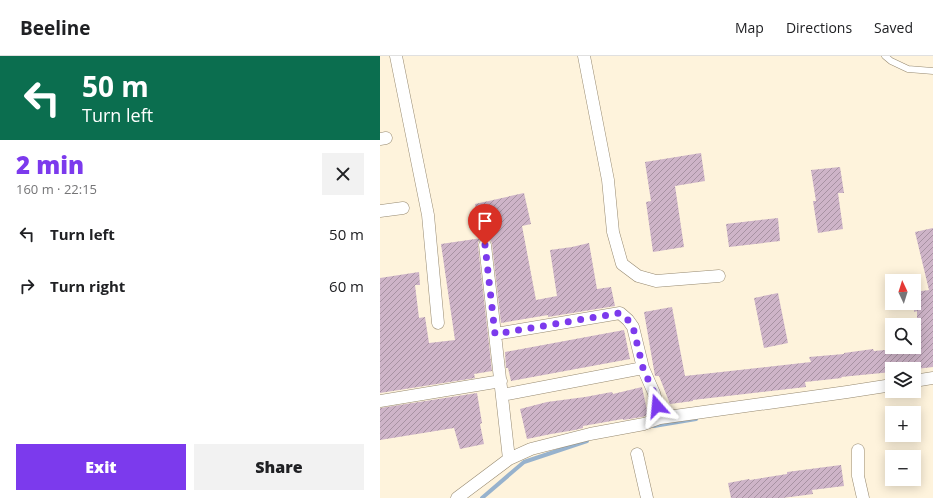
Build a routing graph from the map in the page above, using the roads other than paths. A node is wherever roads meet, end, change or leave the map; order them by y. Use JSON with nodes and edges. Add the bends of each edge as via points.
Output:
{"nodes":[{"id":1,"x":396,"y":56,"type":"edge"},
{"id":2,"x":584,"y":56,"type":"edge"},
{"id":3,"x":885,"y":56,"type":"edge"},
{"id":4,"x":933,"y":71,"type":"edge"},
{"id":5,"x":403,"y":208,"type":"dead end"},
{"id":6,"x":380,"y":211,"type":"edge"},
{"id":7,"x":485,"y":245,"type":"dead end"},
{"id":8,"x":720,"y":276,"type":"dead end"},
{"id":9,"x":438,"y":323,"type":"dead end"},
{"id":10,"x":495,"y":334,"type":"junction"},
{"id":11,"x":643,"y":368,"type":"junction"},
{"id":12,"x":933,"y":378,"type":"edge"},
{"id":13,"x":921,"y":380,"type":"edge"},
{"id":14,"x":500,"y":381,"type":"junction"},
{"id":15,"x":885,"y":386,"type":"edge"},
{"id":16,"x":502,"y":395,"type":"junction"},
{"id":17,"x":380,"y":401,"type":"edge"},
{"id":18,"x":660,"y":418,"type":"junction"},
{"id":19,"x":858,"y":450,"type":"dead end"},
{"id":20,"x":637,"y":454,"type":"dead end"},
{"id":21,"x":509,"y":459,"type":"junction"},
{"id":22,"x":457,"y":498,"type":"edge"},
{"id":23,"x":647,"y":498,"type":"edge"},
{"id":24,"x":861,"y":498,"type":"edge"}],
"edges":[{"from":1,"to":9,"type":"street","via":[[428,215]]},
{"from":2,"to":8,"type":"street","via":[[608,180],[613,232],[622,264],[638,276],[656,281]]},
{"from":3,"to":4,"type":"lane","via":[[908,69]]},
{"from":5,"to":6,"type":"street"},
{"from":7,"to":10,"type":"street"},
{"from":10,"to":11,"type":"street","via":[[620,313],[633,327]]},
{"from":10,"to":14,"type":"street"},
{"from":11,"to":16,"type":"street"},
{"from":11,"to":18,"type":"street","via":[[654,393]]},
{"from":12,"to":13,"type":"street"},
{"from":14,"to":16,"type":"street"},
{"from":14,"to":17,"type":"street"},
{"from":15,"to":18,"type":"street"},
{"from":16,"to":21,"type":"street"},
{"from":18,"to":21,"type":"street","via":[[644,424],[531,449]]},
{"from":19,"to":24,"type":"street"},
{"from":20,"to":23,"type":"street"},
{"from":21,"to":22,"type":"street"}]}
